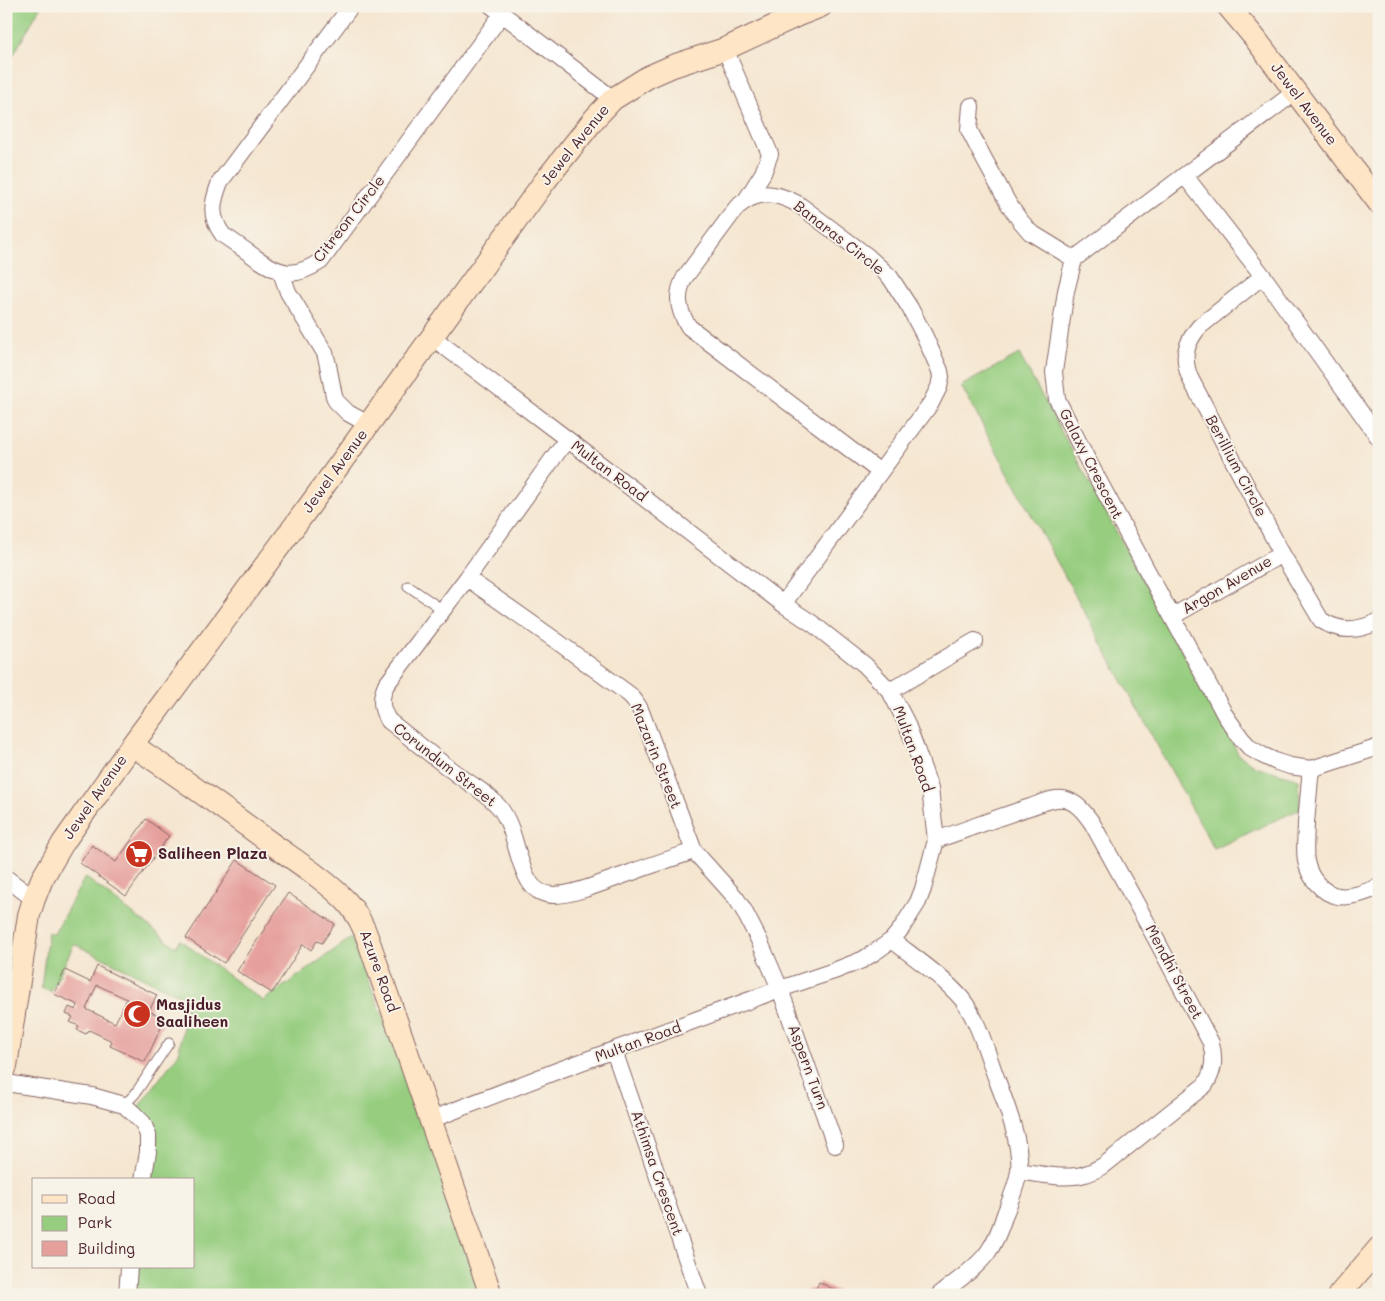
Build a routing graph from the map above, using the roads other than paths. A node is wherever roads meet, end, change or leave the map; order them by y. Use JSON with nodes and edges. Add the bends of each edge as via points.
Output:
{"nodes":[{"id":1,"x":351,"y":6,"type":"edge"},
{"id":2,"x":822,"y":6,"type":"edge"},
{"id":3,"x":1228,"y":6,"type":"edge"},
{"id":4,"x":496,"y":10,"type":"edge"},
{"id":5,"x":726,"y":49,"type":"junction"},
{"id":6,"x":1295,"y":92,"type":"junction"},
{"id":7,"x":613,"y":98,"type":"junction"},
{"id":8,"x":971,"y":106,"type":"dead end"},
{"id":9,"x":1185,"y":176,"type":"junction"},
{"id":10,"x":746,"y":200,"type":"junction"},
{"id":11,"x":1379,"y":203,"type":"edge"},
{"id":12,"x":1074,"y":259,"type":"junction"},
{"id":13,"x":281,"y":272,"type":"junction"},
{"id":14,"x":1263,"y":276,"type":"junction"},
{"id":15,"x":432,"y":337,"type":"junction"},
{"id":16,"x":368,"y":424,"type":"junction"},
{"id":17,"x":1379,"y":438,"type":"edge"},
{"id":18,"x":567,"y":439,"type":"junction"},
{"id":19,"x":880,"y":472,"type":"junction"},
{"id":20,"x":1282,"y":554,"type":"junction"},
{"id":21,"x":467,"y":578,"type":"junction"},
{"id":22,"x":408,"y":586,"type":"dead end"},
{"id":23,"x":784,"y":604,"type":"junction"},
{"id":24,"x":443,"y":610,"type":"junction"},
{"id":25,"x":1173,"y":616,"type":"junction"},
{"id":26,"x":1379,"y":621,"type":"edge"},
{"id":27,"x":975,"y":641,"type":"dead end"},
{"id":28,"x":890,"y":691,"type":"junction"},
{"id":29,"x":132,"y":745,"type":"junction"},
{"id":30,"x":1379,"y":747,"type":"edge"},
{"id":31,"x":1311,"y":768,"type":"junction"},
{"id":32,"x":936,"y":840,"type":"junction"},
{"id":33,"x":694,"y":851,"type":"junction"},
{"id":34,"x":6,"y":878,"type":"edge"},
{"id":35,"x":1379,"y":887,"type":"edge"},
{"id":36,"x":34,"y":899,"type":"junction"},
{"id":37,"x":892,"y":940,"type":"junction"},
{"id":38,"x":780,"y":989,"type":"junction"},
{"id":39,"x":169,"y":1043,"type":"dead end"},
{"id":40,"x":614,"y":1051,"type":"junction"},
{"id":41,"x":6,"y":1066,"type":"edge"},
{"id":42,"x":6,"y":1083,"type":"edge"},
{"id":43,"x":124,"y":1105,"type":"junction"},
{"id":44,"x":430,"y":1120,"type":"junction"},
{"id":45,"x":835,"y":1145,"type":"dead end"},
{"id":46,"x":1019,"y":1171,"type":"junction"},
{"id":47,"x":143,"y":1178,"type":"edge"},
{"id":48,"x":1379,"y":1248,"type":"edge"},
{"id":49,"x":129,"y":1268,"type":"edge"},
{"id":50,"x":128,"y":1295,"type":"edge"},
{"id":51,"x":490,"y":1295,"type":"edge"},
{"id":52,"x":699,"y":1295,"type":"edge"},
{"id":53,"x":940,"y":1295,"type":"edge"},
{"id":54,"x":1340,"y":1295,"type":"edge"}],
"edges":[{"from":1,"to":13,"type":"street","via":[[220,182],[214,199],[214,219],[223,235]]},
{"from":2,"to":5,"type":"street","name":"Jewel Avenue"},
{"from":3,"to":6,"type":"street","name":"Jewel Avenue"},
{"from":4,"to":7,"type":"street"},
{"from":4,"to":13,"type":"street","name":"Citreon Circle","via":[[320,261],[302,271]]},
{"from":5,"to":7,"type":"street","name":"Jewel Avenue","via":[[673,66]]},
{"from":5,"to":10,"type":"street","via":[[770,154],[763,173]]},
{"from":6,"to":9,"type":"street"},
{"from":6,"to":11,"type":"street","name":"Jewel Avenue"},
{"from":7,"to":15,"type":"street","name":"Jewel Avenue","via":[[545,181]]},
{"from":8,"to":12,"type":"street","via":[[969,130],[1019,219],[1030,232]]},
{"from":9,"to":12,"type":"street"},
{"from":9,"to":14,"type":"street"},
{"from":10,"to":19,"type":"street","via":[[737,207],[685,277],[680,286],[681,316],[688,327]]},
{"from":10,"to":19,"type":"street","name":"Banaras Circle","via":[[770,193],[798,204],[867,256],[890,277],[925,337],[940,371],[939,387],[931,403]]},
{"from":12,"to":25,"type":"street","name":"Galaxy Crescent","via":[[1064,299],[1054,372],[1058,399]]},
{"from":13,"to":16,"type":"street","via":[[288,292],[325,353],[336,401],[348,413]]},
{"from":14,"to":17,"type":"street"},
{"from":14,"to":20,"type":"street","name":"Berillium Circle","via":[[1198,327],[1190,337],[1185,358],[1190,378]]},
{"from":15,"to":16,"type":"street","name":"Jewel Avenue"},
{"from":15,"to":18,"type":"street","name":"Multan Road"},
{"from":16,"to":29,"type":"street","name":"Jewel Avenue"},
{"from":18,"to":21,"type":"street","name":"Corundum Street"},
{"from":18,"to":23,"type":"street","name":"Multan Road"},
{"from":19,"to":23,"type":"street","name":"Banaras Circle"},
{"from":20,"to":25,"type":"street","name":"Argon Avenue"},
{"from":20,"to":26,"type":"street","name":"Berillium Circle","via":[[1321,620],[1353,630]]},
{"from":21,"to":24,"type":"street","name":"Corundum Street"},
{"from":21,"to":33,"type":"street","name":"Mazarin Street","via":[[635,701]]},
{"from":22,"to":24,"type":"lane"},
{"from":23,"to":28,"type":"street","name":"Multan Road","via":[[865,665]]},
{"from":24,"to":33,"type":"street","name":"Corundum Street","via":[[386,685],[381,702],[383,711],[389,721],[499,807],[533,887],[543,894],[562,894],[595,886]]},
{"from":25,"to":31,"type":"street","name":"Galaxy Crescent","via":[[1206,682],[1241,738],[1256,752],[1277,762]]},
{"from":27,"to":28,"type":"street"},
{"from":28,"to":32,"type":"street","name":"Multan Road","via":[[906,722],[930,789]]},
{"from":29,"to":36,"type":"street","name":"Jewel Avenue","via":[[63,843]]},
{"from":29,"to":44,"type":"street","name":"Azure Road","via":[[224,809],[347,902],[370,942]]},
{"from":30,"to":31,"type":"street","name":"Galaxy Crescent"},
{"from":31,"to":35,"type":"street","via":[[1306,836],[1309,872],[1323,889],[1340,896]]},
{"from":32,"to":37,"type":"street","name":"Multan Road","via":[[924,889]]},
{"from":32,"to":46,"type":"street","name":"Mendhi Street","via":[[1044,802],[1064,799],[1076,805],[1087,815],[1157,940],[1214,1054],[1214,1066],[1205,1085],[1103,1166],[1076,1176]]},
{"from":33,"to":38,"type":"street","name":"Mazarin Street","via":[[743,908]]},
{"from":34,"to":36,"type":"street"},
{"from":36,"to":41,"type":"street","name":"Jewel Avenue"},
{"from":37,"to":38,"type":"street","name":"Multan Road","via":[[862,960]]},
{"from":37,"to":46,"type":"street","via":[[951,988],[971,1013],[1014,1130]]},
{"from":38,"to":40,"type":"street","name":"Multan Road"},
{"from":38,"to":45,"type":"street","name":"Aspern Turn"},
{"from":39,"to":43,"type":"lane"},
{"from":40,"to":44,"type":"street","name":"Multan Road"},
{"from":40,"to":52,"type":"street","name":"Athimsa Crescent"},
{"from":42,"to":43,"type":"street","via":[[92,1096]]},
{"from":43,"to":47,"type":"street","via":[[143,1124],[148,1135]]},
{"from":44,"to":51,"type":"street","name":"Azure Road"},
{"from":46,"to":53,"type":"street","via":[[998,1235],[988,1252]]},
{"from":48,"to":54,"type":"street"},
{"from":49,"to":50,"type":"street"}]}
